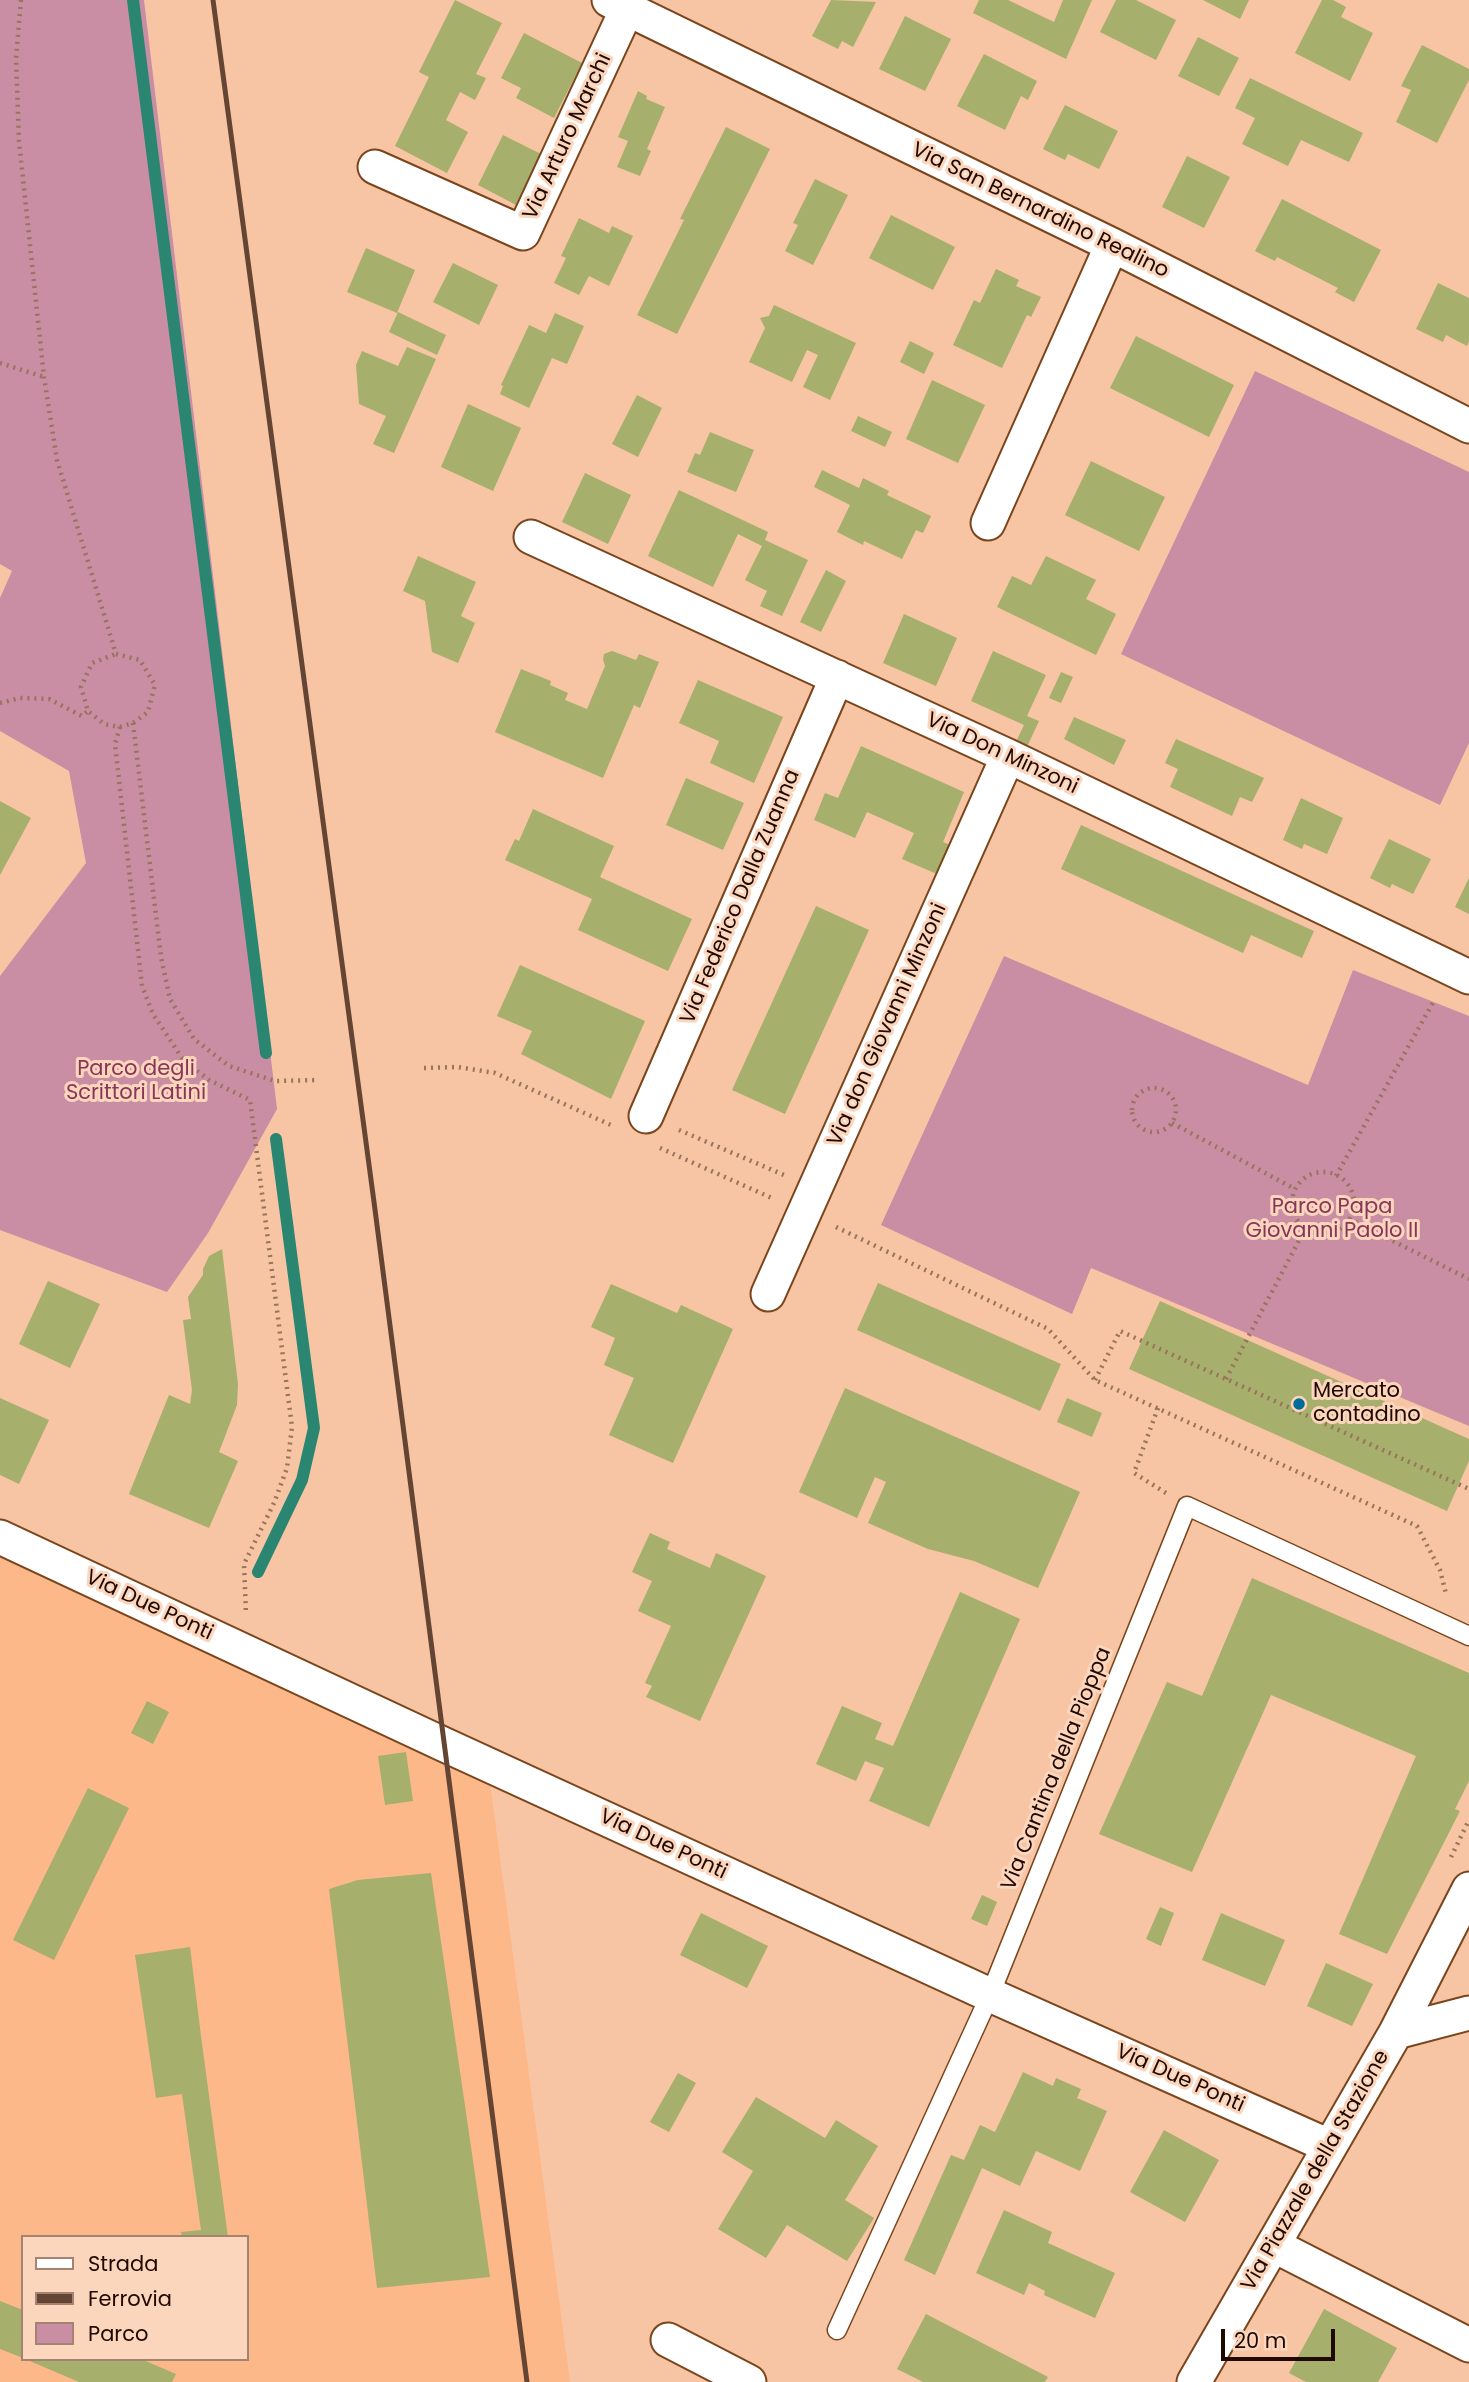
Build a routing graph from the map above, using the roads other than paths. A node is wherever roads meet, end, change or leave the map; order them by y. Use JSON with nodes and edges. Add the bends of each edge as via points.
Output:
{"nodes":[{"id":1,"x":618,"y":5,"type":"edge"},
{"id":2,"x":374,"y":167,"type":"dead end"},
{"id":3,"x":1112,"y":245,"type":"junction"},
{"id":4,"x":1469,"y":426,"type":"edge"},
{"id":5,"x":988,"y":523,"type":"dead end"},
{"id":6,"x":531,"y":537,"type":"dead end"},
{"id":7,"x":837,"y":677,"type":"junction"},
{"id":8,"x":1008,"y":756,"type":"junction"},
{"id":9,"x":1460,"y":973,"type":"edge"},
{"id":10,"x":646,"y":1116,"type":"road end"},
{"id":11,"x":768,"y":1294,"type":"dead end"},
{"id":12,"x":0,"y":1537,"type":"edge"},
{"id":13,"x":1469,"y":1636,"type":"edge"},
{"id":14,"x":1469,"y":1889,"type":"edge"},
{"id":15,"x":990,"y":1995,"type":"junction"},
{"id":16,"x":1469,"y":2013,"type":"edge"},
{"id":17,"x":1396,"y":2032,"type":"junction"},
{"id":18,"x":1329,"y":2146,"type":"junction"},
{"id":19,"x":1273,"y":2245,"type":"junction"},
{"id":20,"x":837,"y":2330,"type":"dead end"},
{"id":21,"x":668,"y":2340,"type":"dead end"},
{"id":22,"x":1469,"y":2345,"type":"edge"},
{"id":23,"x":749,"y":2382,"type":"edge"},
{"id":24,"x":1194,"y":2382,"type":"edge"}],
"edges":[{"from":1,"to":2,"type":"street","name":"Via Arturo Marchi","via":[[523,233]]},
{"from":1,"to":3,"type":"street","name":"Via San Bernardino Realino"},
{"from":3,"to":4,"type":"street","name":"Via San Bernardino Realino"},
{"from":3,"to":5,"type":"street"},
{"from":6,"to":7,"type":"street","name":"Via Don Minzoni"},
{"from":7,"to":8,"type":"street","name":"Via Don Minzoni"},
{"from":7,"to":10,"type":"street","name":"Via Federico Dalla Zuanna"},
{"from":8,"to":9,"type":"street","name":"Via Don Minzoni"},
{"from":8,"to":11,"type":"street","name":"Via don Giovanni Minzoni"},
{"from":12,"to":15,"type":"street","name":"Via Due Ponti"},
{"from":13,"to":15,"type":"lane","name":"Via Cantina della Pioppa","via":[[1187,1506]]},
{"from":14,"to":17,"type":"street","name":"Via Piazzale della Stazione"},
{"from":15,"to":18,"type":"street","name":"Via Due Ponti"},
{"from":15,"to":20,"type":"lane","name":"Via Cantina della Pioppa"},
{"from":16,"to":17,"type":"street"},
{"from":17,"to":18,"type":"street","name":"Via Piazzale della Stazione"},
{"from":18,"to":19,"type":"street","name":"Via Piazzale della Stazione"},
{"from":19,"to":22,"type":"street"},
{"from":19,"to":24,"type":"street","name":"Via Piazzale della Stazione"},
{"from":21,"to":23,"type":"street"}]}
